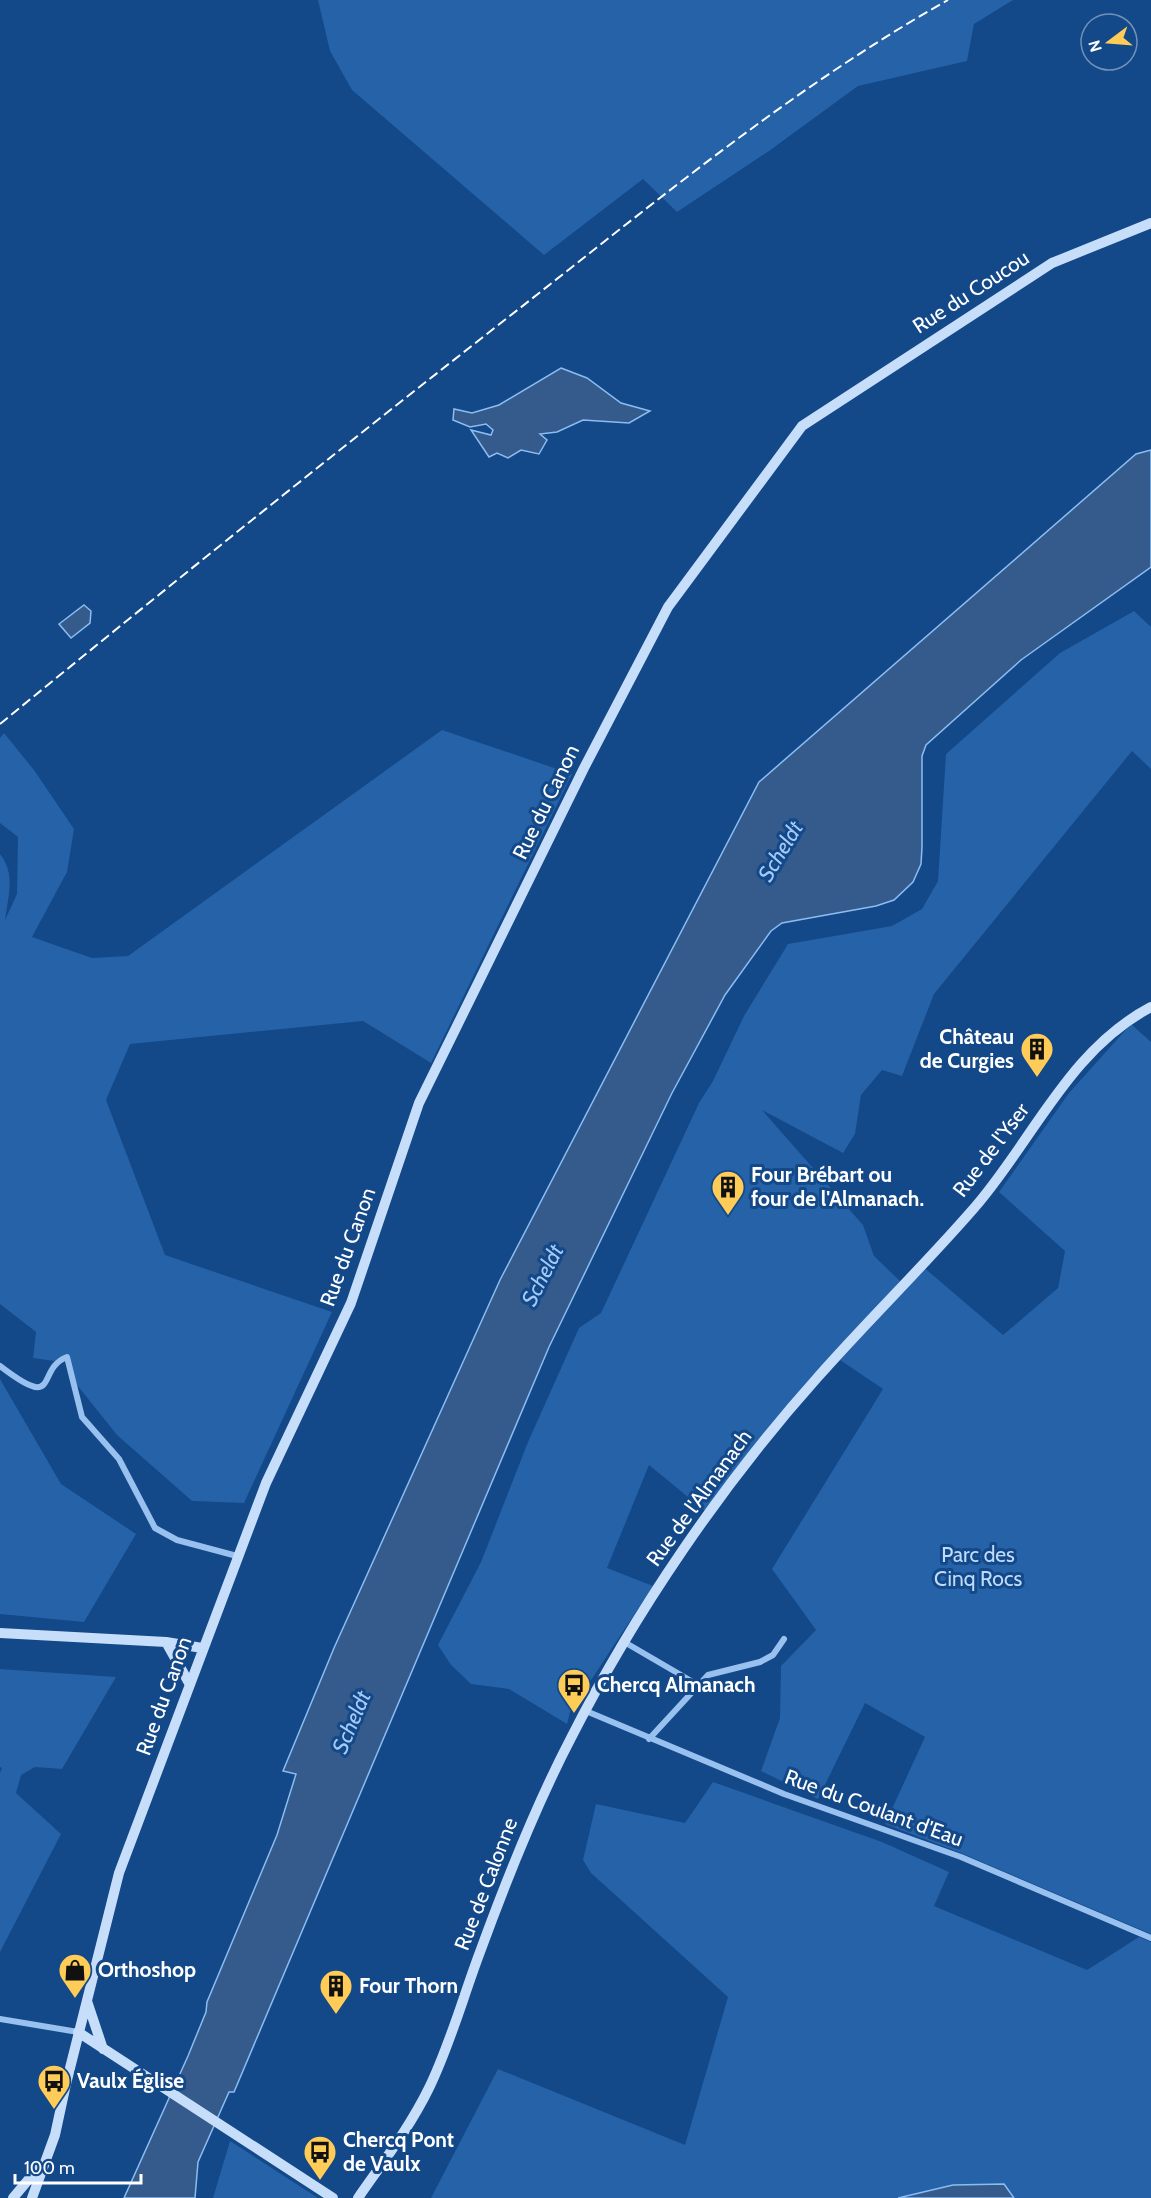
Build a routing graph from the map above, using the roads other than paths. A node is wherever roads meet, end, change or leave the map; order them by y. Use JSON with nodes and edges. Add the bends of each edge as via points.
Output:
{"nodes":[{"id":1,"x":1151,"y":223,"type":"edge"},
{"id":2,"x":822,"y":412,"type":"joint"},
{"id":3,"x":1151,"y":1007,"type":"edge"},
{"id":4,"x":867,"y":1323,"type":"joint"},
{"id":5,"x":0,"y":1366,"type":"edge"},
{"id":6,"x":237,"y":1556,"type":"junction"},
{"id":7,"x":0,"y":1633,"type":"edge"},
{"id":8,"x":784,"y":1639,"type":"dead end"},
{"id":9,"x":166,"y":1642,"type":"junction"},
{"id":10,"x":626,"y":1643,"type":"junction"},
{"id":11,"x":202,"y":1648,"type":"junction"},
{"id":12,"x":189,"y":1683,"type":"junction"},
{"id":13,"x":698,"y":1685,"type":"junction"},
{"id":14,"x":586,"y":1711,"type":"junction"},
{"id":15,"x":649,"y":1739,"type":"junction"},
{"id":16,"x":1151,"y":1938,"type":"edge"},
{"id":17,"x":86,"y":1998,"type":"junction"},
{"id":18,"x":0,"y":2019,"type":"edge"},
{"id":19,"x":78,"y":2032,"type":"junction"},
{"id":20,"x":103,"y":2049,"type":"junction"},
{"id":21,"x":45,"y":2160,"type":"junction"},
{"id":22,"x":13,"y":2198,"type":"edge"},
{"id":23,"x":32,"y":2198,"type":"edge"},
{"id":24,"x":333,"y":2198,"type":"edge"},
{"id":25,"x":358,"y":2198,"type":"edge"}],
"edges":[{"from":1,"to":2,"type":"main road","name":"Rue du Coucou","via":[[1052,263]]},
{"from":2,"to":6,"type":"main road","name":"Rue du Canon","via":[[802,426],[668,607],[584,768],[419,1103],[351,1304],[266,1483]]},
{"from":3,"to":4,"type":"main road","name":"Rue de l'Yser","via":[[1111,1034],[1082,1062],[976,1206]]},
{"from":4,"to":10,"type":"main road","name":"Rue de l'Almanach","via":[[815,1379],[732,1482]]},
{"from":5,"to":6,"type":"street","via":[[18,1380],[38,1388],[67,1357],[82,1417],[119,1459],[154,1528],[177,1540]]},
{"from":6,"to":11,"type":"main road","name":"Rue du Canon"},
{"from":7,"to":9,"type":"main road"},
{"from":8,"to":13,"type":"street","via":[[772,1655],[760,1662],[708,1675]]},
{"from":9,"to":11,"type":"main road"},
{"from":9,"to":12,"type":"main road"},
{"from":10,"to":13,"type":"street"},
{"from":10,"to":14,"type":"main road","name":"Rue de l'Almanach"},
{"from":11,"to":12,"type":"main road","name":"Rue du Canon"},
{"from":12,"to":17,"type":"main road","name":"Rue du Canon","via":[[119,1873]]},
{"from":13,"to":15,"type":"street"},
{"from":14,"to":15,"type":"street","name":"Rue du Coulant d'Eau"},
{"from":14,"to":25,"type":"main road","name":"Rue de Calonne","via":[[545,1788],[513,1861],[432,2083]]},
{"from":15,"to":16,"type":"street","name":"Rue du Coulant d'Eau","via":[[784,1794],[961,1857]]},
{"from":17,"to":19,"type":"main road","name":"Rue du Canon"},
{"from":17,"to":20,"type":"main road"},
{"from":18,"to":19,"type":"street"},
{"from":19,"to":20,"type":"main road"},
{"from":19,"to":21,"type":"main road","name":"Rue du Canon","via":[[55,2135]]},
{"from":20,"to":24,"type":"main road"},
{"from":21,"to":22,"type":"main road"},
{"from":21,"to":23,"type":"main road","name":"Rue du Canon"}]}
